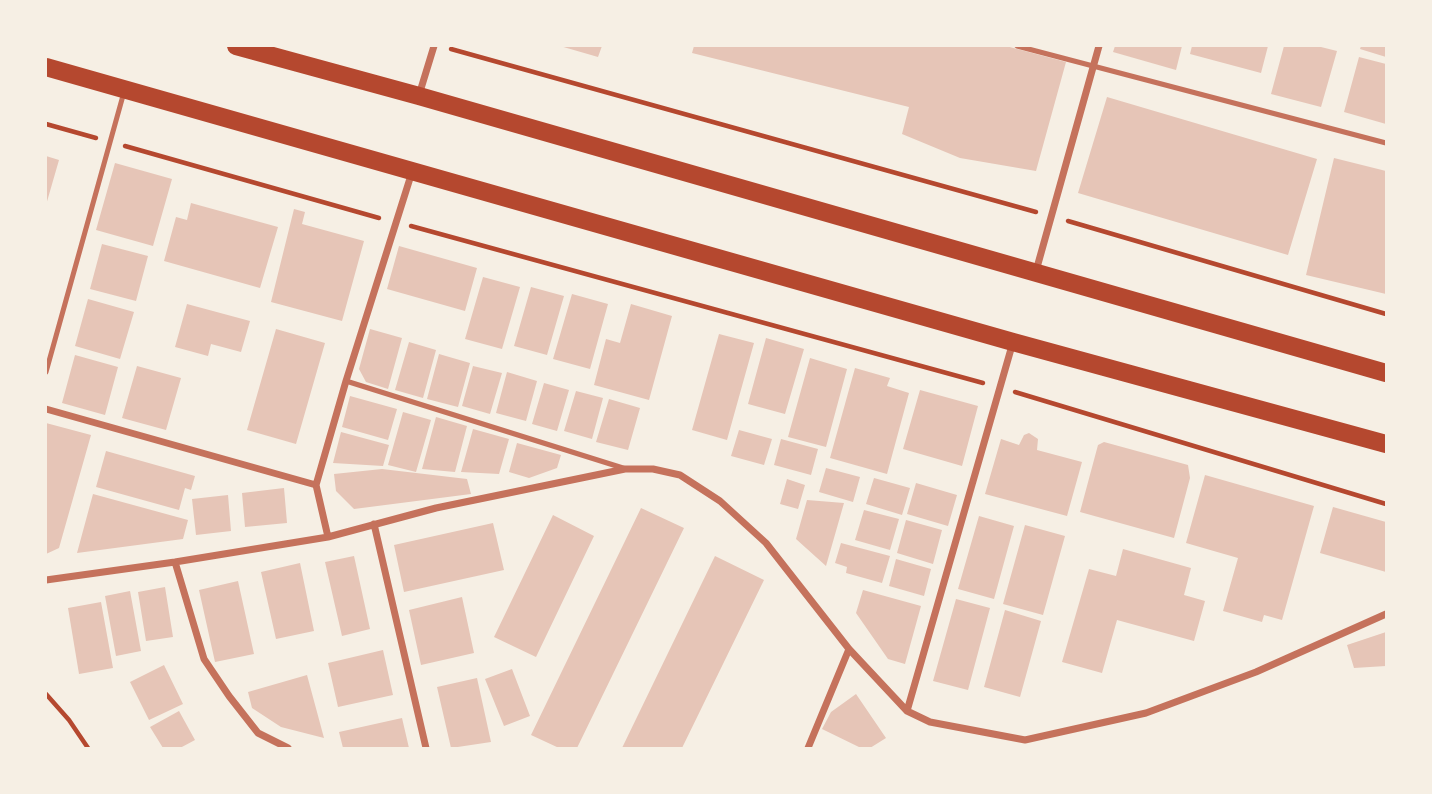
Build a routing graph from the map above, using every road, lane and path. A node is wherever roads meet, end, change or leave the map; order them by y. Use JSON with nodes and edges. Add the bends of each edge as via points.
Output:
{"nodes":[{"id":1,"x":236,"y":46,"type":"edge"},
{"id":2,"x":434,"y":46,"type":"edge"},
{"id":3,"x":440,"y":46,"type":"edge"},
{"id":4,"x":1017,"y":46,"type":"edge"},
{"id":5,"x":1099,"y":46,"type":"edge"},
{"id":6,"x":46,"y":67,"type":"edge"},
{"id":7,"x":1094,"y":67,"type":"junction"},
{"id":8,"x":125,"y":89,"type":"junction"},
{"id":9,"x":419,"y":96,"type":"junction"},
{"id":10,"x":46,"y":124,"type":"edge"},
{"id":11,"x":110,"y":142,"type":"junction"},
{"id":12,"x":1387,"y":143,"type":"edge"},
{"id":13,"x":412,"y":172,"type":"junction"},
{"id":14,"x":1051,"y":216,"type":"junction"},
{"id":15,"x":396,"y":222,"type":"junction"},
{"id":16,"x":1035,"y":274,"type":"junction"},
{"id":17,"x":1387,"y":314,"type":"edge"},
{"id":18,"x":1013,"y":342,"type":"junction"},
{"id":19,"x":46,"y":372,"type":"edge"},
{"id":20,"x":1387,"y":373,"type":"edge"},
{"id":21,"x":346,"y":381,"type":"junction"},
{"id":22,"x":1000,"y":388,"type":"junction"},
{"id":23,"x":46,"y":409,"type":"edge"},
{"id":24,"x":1387,"y":444,"type":"edge"},
{"id":25,"x":625,"y":469,"type":"junction"},
{"id":26,"x":316,"y":485,"type":"junction"},
{"id":27,"x":1387,"y":504,"type":"edge"},
{"id":28,"x":374,"y":524,"type":"junction"},
{"id":29,"x":328,"y":537,"type":"junction"},
{"id":30,"x":175,"y":562,"type":"junction"},
{"id":31,"x":46,"y":580,"type":"edge"},
{"id":32,"x":1387,"y":614,"type":"edge"},
{"id":33,"x":849,"y":649,"type":"junction"},
{"id":34,"x":46,"y":694,"type":"edge"},
{"id":35,"x":907,"y":711,"type":"junction"},
{"id":36,"x":88,"y":748,"type":"edge"},
{"id":37,"x":288,"y":748,"type":"edge"},
{"id":38,"x":426,"y":748,"type":"edge"},
{"id":39,"x":808,"y":748,"type":"edge"}],
"edges":[{"from":1,"to":9,"type":"main road"},
{"from":2,"to":9,"type":"street"},
{"from":3,"to":14,"type":"path"},
{"from":4,"to":7,"type":"lane"},
{"from":5,"to":7,"type":"street"},
{"from":6,"to":8,"type":"main road"},
{"from":7,"to":12,"type":"lane"},
{"from":7,"to":14,"type":"street"},
{"from":8,"to":11,"type":"lane"},
{"from":8,"to":13,"type":"main road"},
{"from":9,"to":16,"type":"main road"},
{"from":10,"to":11,"type":"path"},
{"from":11,"to":15,"type":"path"},
{"from":11,"to":19,"type":"lane"},
{"from":13,"to":15,"type":"street"},
{"from":13,"to":18,"type":"main road"},
{"from":14,"to":16,"type":"street"},
{"from":14,"to":17,"type":"path"},
{"from":15,"to":21,"type":"street"},
{"from":15,"to":22,"type":"path"},
{"from":16,"to":20,"type":"main road"},
{"from":18,"to":22,"type":"street"},
{"from":18,"to":24,"type":"main road"},
{"from":21,"to":25,"type":"lane"},
{"from":21,"to":26,"type":"street"},
{"from":22,"to":27,"type":"path"},
{"from":22,"to":35,"type":"street"},
{"from":23,"to":26,"type":"street"},
{"from":25,"to":28,"type":"street"},
{"from":25,"to":33,"type":"street","via":[[653,468],[680,475],[720,501],[766,542]]},
{"from":26,"to":29,"type":"street"},
{"from":28,"to":29,"type":"street"},
{"from":28,"to":38,"type":"street"},
{"from":29,"to":30,"type":"street"},
{"from":30,"to":31,"type":"street"},
{"from":30,"to":37,"type":"street","via":[[204,659],[258,733]]},
{"from":32,"to":35,"type":"street","via":[[1256,672],[1146,713],[1025,740],[930,722]]},
{"from":33,"to":35,"type":"street"},
{"from":33,"to":39,"type":"street"},
{"from":34,"to":36,"type":"path"}]}
